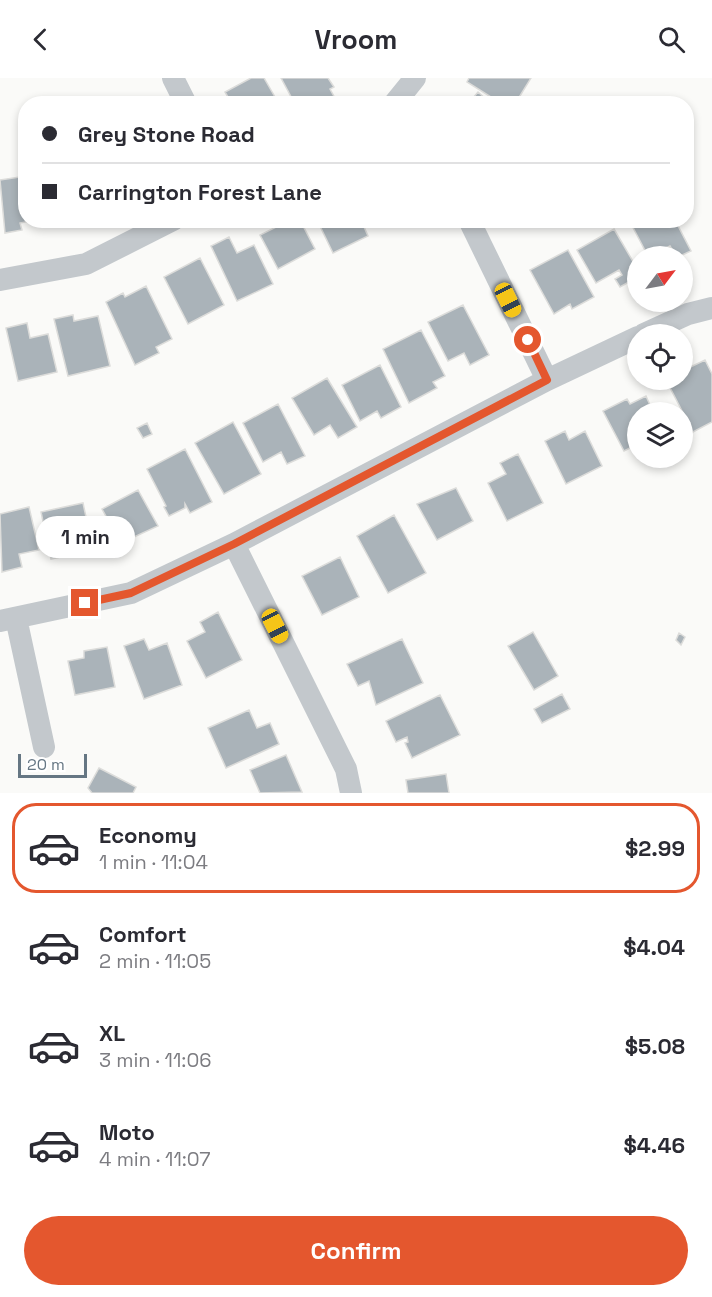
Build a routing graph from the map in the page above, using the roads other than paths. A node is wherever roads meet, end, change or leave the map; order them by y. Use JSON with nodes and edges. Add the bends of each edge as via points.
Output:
{"nodes":[{"id":1,"x":174,"y":78,"type":"edge"},
{"id":2,"x":415,"y":78,"type":"edge"},
{"id":3,"x":182,"y":96,"type":"edge"},
{"id":4,"x":400,"y":96,"type":"edge"},
{"id":5,"x":156,"y":228,"type":"edge"},
{"id":6,"x":473,"y":228,"type":"edge"},
{"id":7,"x":0,"y":280,"type":"edge"},
{"id":8,"x":712,"y":308,"type":"edge"},
{"id":9,"x":666,"y":324,"type":"edge"},
{"id":10,"x":627,"y":343,"type":"edge"},
{"id":11,"x":547,"y":380,"type":"junction"},
{"id":12,"x":234,"y":544,"type":"junction"},
{"id":13,"x":8,"y":619,"type":"edge"},
{"id":14,"x":44,"y":747,"type":"dead end"},
{"id":15,"x":351,"y":793,"type":"edge"}],
"edges":[{"from":1,"to":3,"type":"street"},
{"from":2,"to":4,"type":"street"},
{"from":5,"to":7,"type":"street","via":[[86,264]]},
{"from":6,"to":11,"type":"street"},
{"from":8,"to":9,"type":"street"},
{"from":10,"to":11,"type":"street"},
{"from":11,"to":12,"type":"street"},
{"from":12,"to":13,"type":"street","via":[[131,593]]},
{"from":12,"to":15,"type":"street","via":[[346,770]]},
{"from":13,"to":14,"type":"street"}]}
